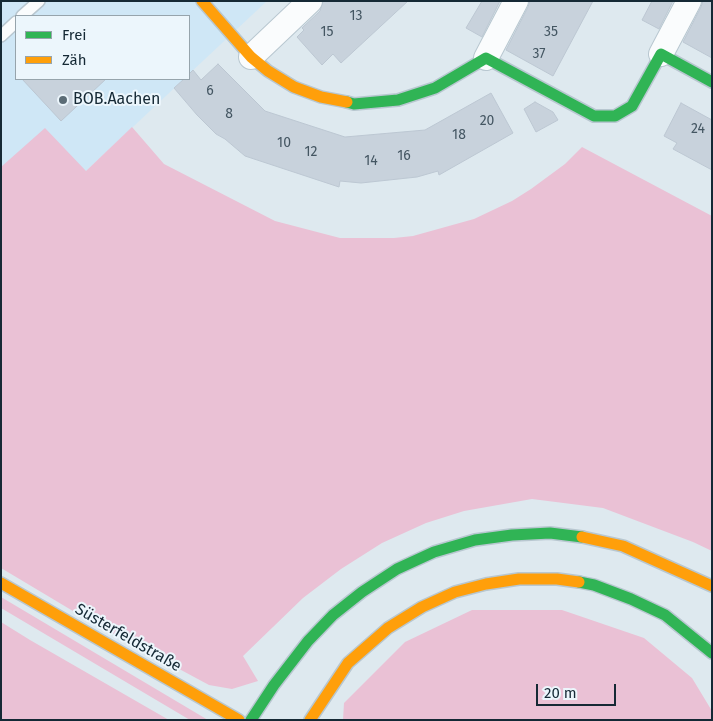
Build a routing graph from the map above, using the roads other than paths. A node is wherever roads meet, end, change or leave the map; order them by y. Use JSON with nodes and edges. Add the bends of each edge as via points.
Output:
{"nodes":[{"id":1,"x":39,"y":1,"type":"edge"},
{"id":2,"x":202,"y":1,"type":"edge"},
{"id":3,"x":310,"y":1,"type":"edge"},
{"id":4,"x":516,"y":1,"type":"edge"},
{"id":5,"x":689,"y":1,"type":"edge"},
{"id":6,"x":23,"y":15,"type":"edge"},
{"id":7,"x":15,"y":23,"type":"edge"},
{"id":8,"x":1,"y":36,"type":"edge"},
{"id":9,"x":661,"y":54,"type":"junction"},
{"id":10,"x":251,"y":56,"type":"junction"},
{"id":11,"x":486,"y":58,"type":"junction"},
{"id":12,"x":712,"y":82,"type":"edge"},
{"id":13,"x":1,"y":583,"type":"edge"},
{"id":14,"x":712,"y":586,"type":"edge"},
{"id":15,"x":712,"y":653,"type":"edge"},
{"id":16,"x":239,"y":720,"type":"edge"},
{"id":17,"x":251,"y":720,"type":"edge"},
{"id":18,"x":310,"y":720,"type":"edge"}],
"edges":[{"from":1,"to":6,"type":"lane"},
{"from":2,"to":10,"type":"main road"},
{"from":3,"to":10,"type":"street"},
{"from":4,"to":11,"type":"street"},
{"from":5,"to":9,"type":"street"},
{"from":7,"to":8,"type":"lane"},
{"from":9,"to":11,"type":"main road","via":[[632,106],[616,116],[594,116]]},
{"from":9,"to":12,"type":"main road"},
{"from":10,"to":11,"type":"main road","via":[[294,87],[354,104],[398,100],[436,88]]},
{"from":13,"to":16,"type":"main road","name":"Süsterfeldstraße"},
{"from":14,"to":17,"type":"main road","via":[[623,546],[591,538],[550,534],[475,540],[434,552],[397,569],[333,615],[308,641]]},
{"from":15,"to":18,"type":"main road","via":[[665,615],[594,585],[556,579],[519,579],[486,584],[455,592],[388,628],[348,663]]}]}
